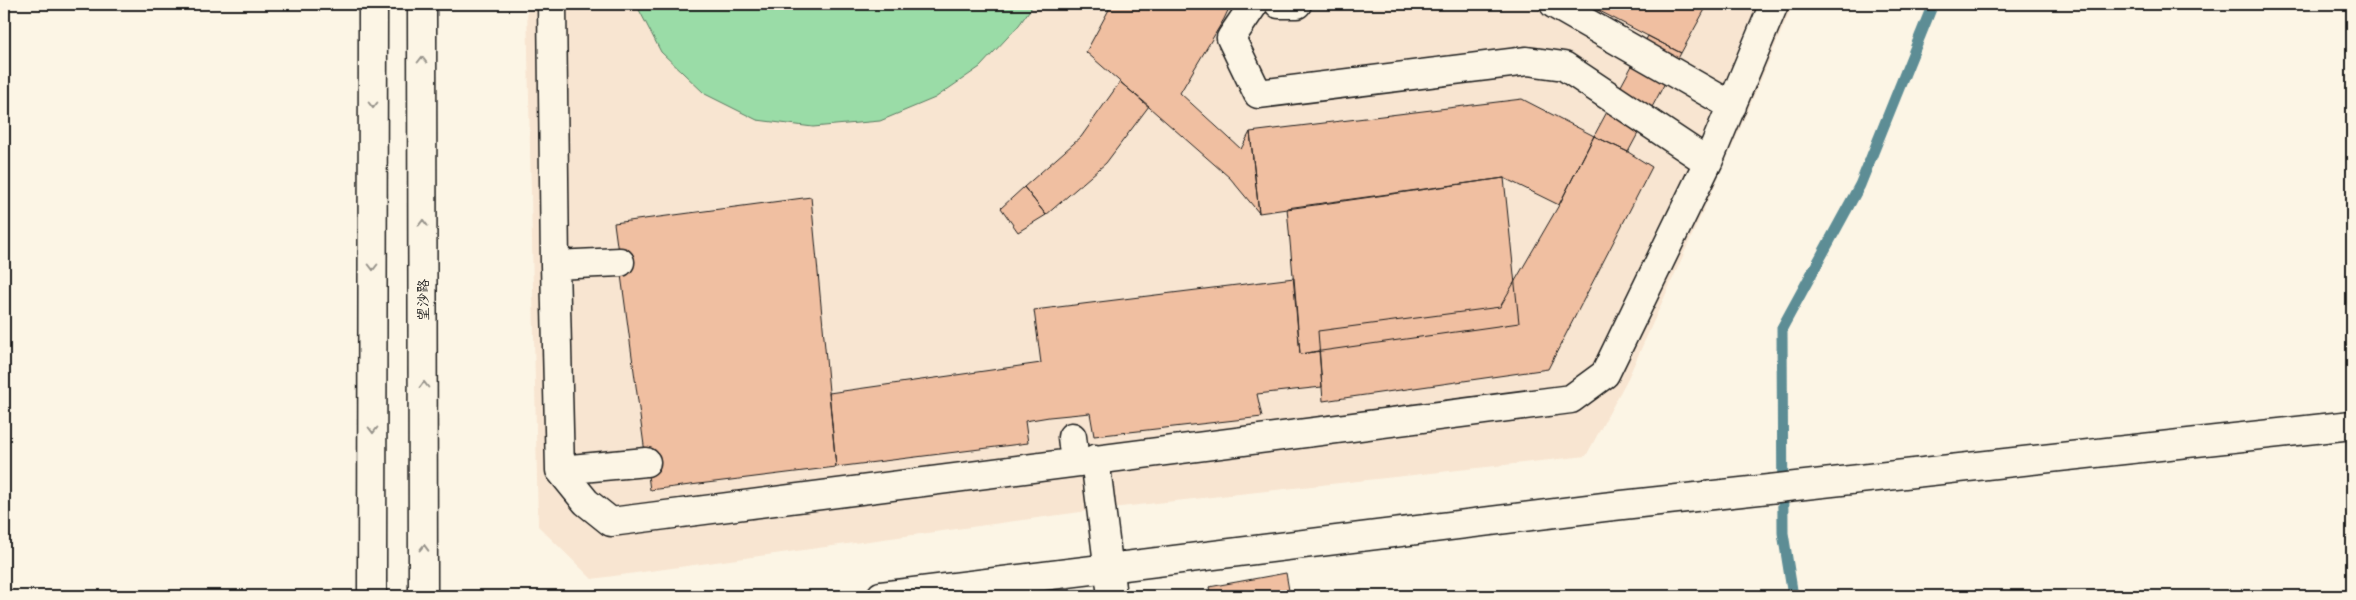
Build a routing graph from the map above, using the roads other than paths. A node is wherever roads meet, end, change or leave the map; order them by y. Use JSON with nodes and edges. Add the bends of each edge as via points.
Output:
{"nodes":[{"id":1,"x":373,"y":4,"type":"edge"},
{"id":2,"x":422,"y":4,"type":"edge"},
{"id":3,"x":552,"y":4,"type":"edge"},
{"id":4,"x":1254,"y":4,"type":"edge"},
{"id":5,"x":1279,"y":4,"type":"edge"},
{"id":6,"x":1297,"y":4,"type":"edge"},
{"id":7,"x":1554,"y":4,"type":"edge"},
{"id":8,"x":1774,"y":4,"type":"edge"},
{"id":9,"x":1732,"y":106,"type":"junction"},
{"id":10,"x":1708,"y":162,"type":"junction"},
{"id":11,"x":620,"y":262,"type":"dead end"},
{"id":12,"x":555,"y":265,"type":"junction"},
{"id":13,"x":2352,"y":425,"type":"edge"},
{"id":14,"x":1081,"y":453,"type":"junction"},
{"id":15,"x":646,"y":462,"type":"dead end"},
{"id":16,"x":560,"y":470,"type":"junction"},
{"id":17,"x":1108,"y":567,"type":"junction"},
{"id":18,"x":372,"y":596,"type":"edge"},
{"id":19,"x":423,"y":596,"type":"edge"},
{"id":20,"x":881,"y":596,"type":"edge"},
{"id":21,"x":1112,"y":596,"type":"edge"}],
"edges":[{"from":1,"to":18,"type":"street","one_way":true},
{"from":19,"to":2,"type":"street","name":"望沙路","one_way":true},
{"from":3,"to":12,"type":"street"},
{"from":4,"to":10,"type":"street","via":[[1231,38],[1258,94],[1527,61],[1564,66]]},
{"from":5,"to":6,"type":"street"},
{"from":7,"to":9,"type":"street"},
{"from":8,"to":9,"type":"street"},
{"from":9,"to":10,"type":"street"},
{"from":10,"to":14,"type":"street","via":[[1605,374],[1572,399]]},
{"from":11,"to":12,"type":"street"},
{"from":12,"to":16,"type":"street"},
{"from":13,"to":17,"type":"street","via":[[1944,468]]},
{"from":14,"to":16,"type":"street","via":[[611,522],[586,502]]},
{"from":14,"to":17,"type":"street"},
{"from":15,"to":16,"type":"street"},
{"from":17,"to":20,"type":"street"},
{"from":17,"to":21,"type":"street"}]}
